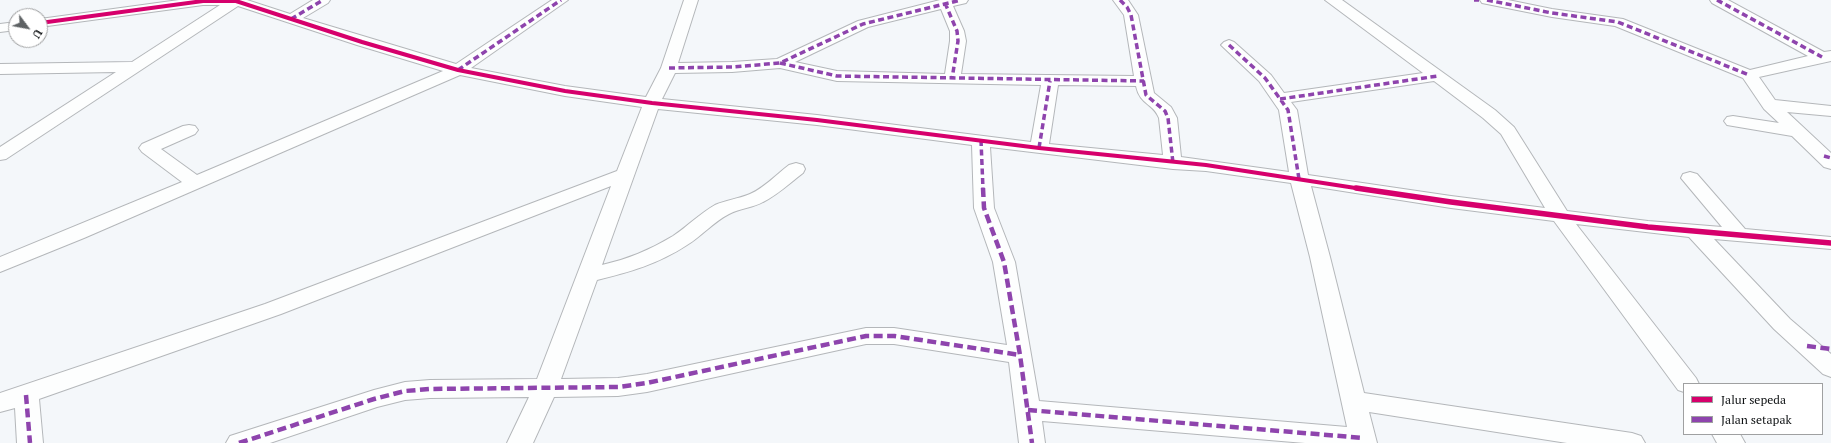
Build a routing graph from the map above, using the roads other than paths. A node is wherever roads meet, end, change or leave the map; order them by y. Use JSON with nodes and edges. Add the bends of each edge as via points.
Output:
{"nodes":[{"id":1,"x":323,"y":0,"type":"edge"},
{"id":2,"x":561,"y":0,"type":"edge"},
{"id":3,"x":691,"y":0,"type":"edge"},
{"id":4,"x":961,"y":0,"type":"edge"},
{"id":5,"x":1120,"y":0,"type":"edge"},
{"id":6,"x":1332,"y":0,"type":"edge"},
{"id":7,"x":1474,"y":0,"type":"edge"},
{"id":8,"x":1479,"y":0,"type":"edge"},
{"id":9,"x":1487,"y":0,"type":"edge"},
{"id":10,"x":1717,"y":0,"type":"edge"},
{"id":11,"x":237,"y":1,"type":"edge"},
{"id":12,"x":935,"y":3,"type":"edge"},
{"id":13,"x":291,"y":19,"type":"junction"},
{"id":14,"x":48,"y":22,"type":"edge"},
{"id":15,"x":1229,"y":45,"type":"dead end"},
{"id":16,"x":1826,"y":56,"type":"edge"},
{"id":17,"x":780,"y":63,"type":"junction"},
{"id":18,"x":136,"y":67,"type":"junction"},
{"id":19,"x":669,"y":68,"type":"junction"},
{"id":20,"x":0,"y":69,"type":"edge"},
{"id":21,"x":458,"y":70,"type":"junction"},
{"id":22,"x":1749,"y":75,"type":"junction"},
{"id":23,"x":1438,"y":76,"type":"junction"},
{"id":24,"x":952,"y":79,"type":"junction"},
{"id":25,"x":1050,"y":81,"type":"junction"},
{"id":26,"x":1144,"y":81,"type":"junction"},
{"id":27,"x":1280,"y":98,"type":"junction"},
{"id":28,"x":652,"y":103,"type":"junction"},
{"id":29,"x":1770,"y":105,"type":"junction"},
{"id":30,"x":1831,"y":111,"type":"edge"},
{"id":31,"x":1733,"y":121,"type":"dead end"},
{"id":32,"x":189,"y":130,"type":"dead end"},
{"id":33,"x":1796,"y":131,"type":"junction"},
{"id":34,"x":981,"y":140,"type":"junction"},
{"id":35,"x":1039,"y":148,"type":"junction"},
{"id":36,"x":0,"y":155,"type":"edge"},
{"id":37,"x":1829,"y":159,"type":"edge"},
{"id":38,"x":1173,"y":163,"type":"junction"},
{"id":39,"x":796,"y":169,"type":"dead end"},
{"id":40,"x":626,"y":174,"type":"junction"},
{"id":41,"x":1690,"y":178,"type":"dead end"},
{"id":42,"x":1299,"y":179,"type":"junction"},
{"id":43,"x":195,"y":183,"type":"junction"},
{"id":44,"x":1560,"y":216,"type":"junction"},
{"id":45,"x":1696,"y":232,"type":"junction"},
{"id":46,"x":1740,"y":236,"type":"junction"},
{"id":47,"x":1831,"y":243,"type":"edge"},
{"id":48,"x":0,"y":265,"type":"edge"},
{"id":49,"x":588,"y":274,"type":"junction"},
{"id":50,"x":1807,"y":346,"type":"junction"},
{"id":51,"x":1831,"y":348,"type":"edge"},
{"id":52,"x":1020,"y":355,"type":"junction"},
{"id":53,"x":1831,"y":368,"type":"edge"},
{"id":54,"x":1686,"y":383,"type":"edge"},
{"id":55,"x":545,"y":389,"type":"junction"},
{"id":56,"x":26,"y":395,"type":"junction"},
{"id":57,"x":1355,"y":401,"type":"junction"},
{"id":58,"x":0,"y":403,"type":"edge"},
{"id":59,"x":1028,"y":410,"type":"junction"},
{"id":60,"x":1726,"y":435,"type":"edge"},
{"id":61,"x":1363,"y":440,"type":"edge"},
{"id":62,"x":30,"y":443,"type":"edge"},
{"id":63,"x":239,"y":443,"type":"edge"},
{"id":64,"x":520,"y":443,"type":"edge"},
{"id":65,"x":1032,"y":443,"type":"edge"},
{"id":66,"x":1632,"y":443,"type":"edge"},
{"id":67,"x":1732,"y":443,"type":"edge"}],
"edges":[{"from":1,"to":13,"type":"street"},
{"from":2,"to":21,"type":"street"},
{"from":3,"to":19,"type":"street"},
{"from":4,"to":12,"type":"street"},
{"from":5,"to":26,"type":"street","via":[[1131,15]]},
{"from":6,"to":23,"type":"street"},
{"from":7,"to":8,"type":"street"},
{"from":9,"to":22,"type":"street","via":[[1552,13],[1618,22]]},
{"from":10,"to":16,"type":"street"},
{"from":11,"to":13,"type":"street"},
{"from":11,"to":14,"type":"street","via":[[202,1]]},
{"from":11,"to":18,"type":"street"},
{"from":12,"to":17,"type":"street","via":[[863,24]]},
{"from":12,"to":24,"type":"street","via":[[957,31],[958,41]]},
{"from":13,"to":21,"type":"street"},
{"from":15,"to":27,"type":"street","via":[[1265,78]]},
{"from":16,"to":22,"type":"street"},
{"from":17,"to":19,"type":"street"},
{"from":17,"to":24,"type":"street","via":[[837,76]]},
{"from":18,"to":20,"type":"street"},
{"from":18,"to":36,"type":"street"},
{"from":19,"to":28,"type":"street"},
{"from":21,"to":28,"type":"street","via":[[513,82]]},
{"from":21,"to":43,"type":"street"},
{"from":22,"to":29,"type":"street"},
{"from":23,"to":27,"type":"street"},
{"from":23,"to":44,"type":"street","via":[[1508,131]]},
{"from":24,"to":25,"type":"street"},
{"from":25,"to":26,"type":"street"},
{"from":25,"to":35,"type":"street"},
{"from":26,"to":38,"type":"street","via":[[1146,95],[1165,111],[1168,118]]},
{"from":27,"to":42,"type":"street","via":[[1288,110]]},
{"from":28,"to":34,"type":"street"},
{"from":28,"to":40,"type":"street"},
{"from":29,"to":30,"type":"street"},
{"from":29,"to":33,"type":"street"},
{"from":31,"to":33,"type":"street"},
{"from":32,"to":43,"type":"street","via":[[148,148]]},
{"from":33,"to":37,"type":"street"},
{"from":34,"to":35,"type":"street"},
{"from":34,"to":52,"type":"street","via":[[984,208],[1004,262]]},
{"from":35,"to":38,"type":"street"},
{"from":38,"to":42,"type":"street","via":[[1206,165]]},
{"from":39,"to":49,"type":"street","via":[[762,195],[721,210],[681,240],[645,260]]},
{"from":40,"to":49,"type":"street"},
{"from":40,"to":56,"type":"street","via":[[273,309]]},
{"from":41,"to":46,"type":"street"},
{"from":42,"to":44,"type":"street"},
{"from":42,"to":57,"type":"street"},
{"from":43,"to":48,"type":"street"},
{"from":44,"to":45,"type":"street"},
{"from":44,"to":54,"type":"street"},
{"from":45,"to":46,"type":"street"},
{"from":45,"to":50,"type":"street","via":[[1772,314]]},
{"from":46,"to":47,"type":"street"},
{"from":49,"to":55,"type":"street"},
{"from":50,"to":51,"type":"street"},
{"from":50,"to":53,"type":"street"},
{"from":52,"to":55,"type":"street","via":[[879,335],[647,383],[618,387]]},
{"from":52,"to":59,"type":"street"},
{"from":55,"to":63,"type":"street","via":[[405,391]]},
{"from":55,"to":64,"type":"street"},
{"from":56,"to":58,"type":"street"},
{"from":56,"to":62,"type":"street"},
{"from":57,"to":61,"type":"street"},
{"from":57,"to":66,"type":"street"},
{"from":59,"to":61,"type":"street"},
{"from":59,"to":65,"type":"street"},
{"from":60,"to":67,"type":"street"}]}
